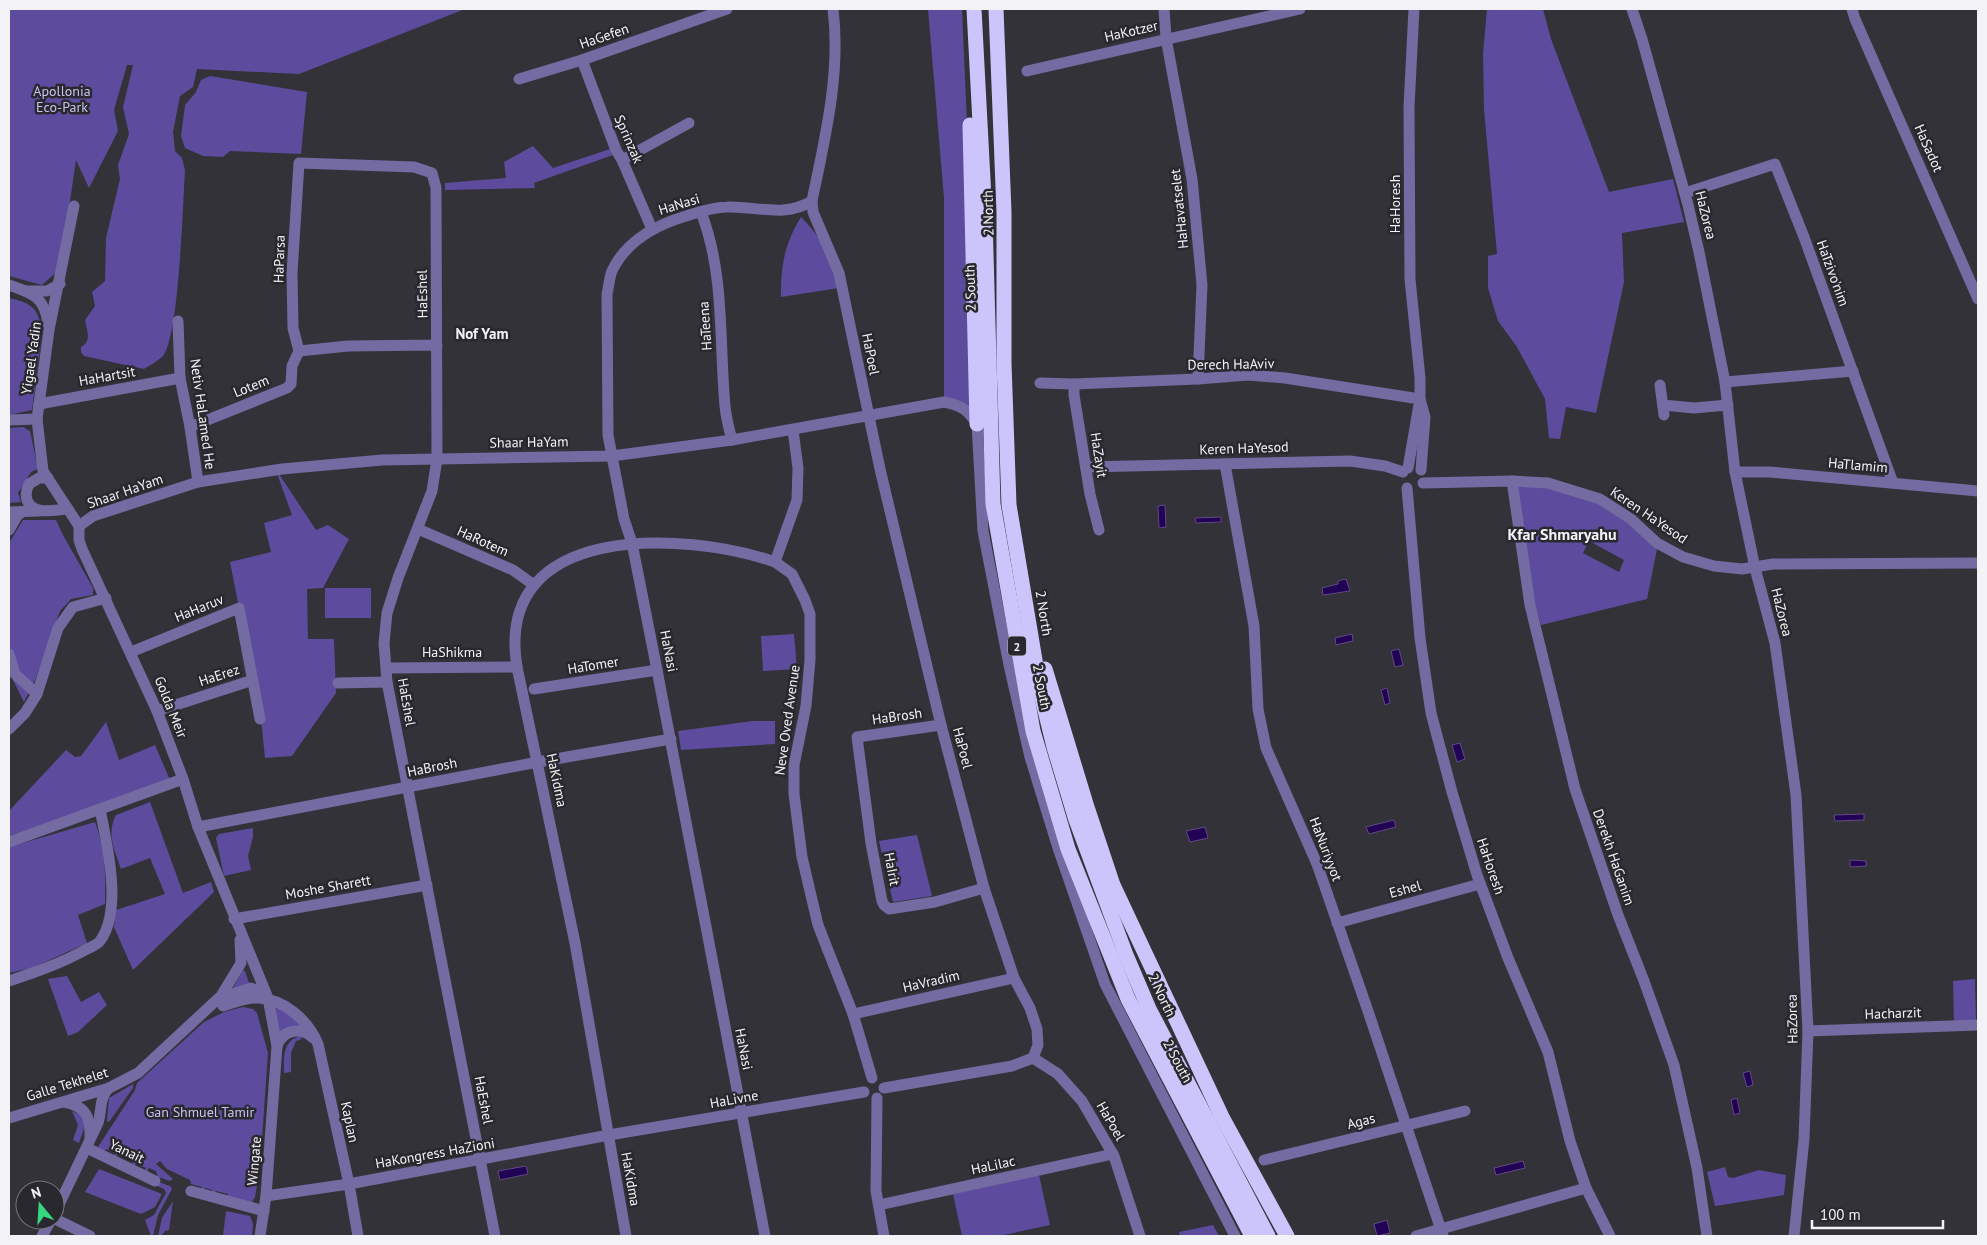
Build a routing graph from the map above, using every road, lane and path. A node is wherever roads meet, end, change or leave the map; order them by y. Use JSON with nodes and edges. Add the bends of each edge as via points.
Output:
{"nodes":[{"id":1,"x":727,"y":9,"type":"edge"},
{"id":2,"x":833,"y":9,"type":"edge"},
{"id":3,"x":967,"y":9,"type":"edge"},
{"id":4,"x":974,"y":9,"type":"edge"},
{"id":5,"x":996,"y":9,"type":"edge"},
{"id":6,"x":1164,"y":9,"type":"edge"},
{"id":7,"x":1300,"y":9,"type":"edge"},
{"id":8,"x":1414,"y":9,"type":"edge"},
{"id":9,"x":1632,"y":9,"type":"edge"},
{"id":10,"x":1852,"y":9,"type":"edge"},
{"id":11,"x":1166,"y":38,"type":"junction"},
{"id":12,"x":582,"y":60,"type":"junction"},
{"id":13,"x":1027,"y":71,"type":"dead end"},
{"id":14,"x":518,"y":78,"type":"dead end"},
{"id":15,"x":689,"y":123,"type":"dead end"},
{"id":16,"x":622,"y":160,"type":"junction"},
{"id":17,"x":432,"y":173,"type":"joint"},
{"id":18,"x":1685,"y":193,"type":"junction"},
{"id":19,"x":812,"y":201,"type":"junction"},
{"id":20,"x":74,"y":206,"type":"dead end"},
{"id":21,"x":794,"y":210,"type":"junction"},
{"id":22,"x":701,"y":212,"type":"junction"},
{"id":23,"x":652,"y":229,"type":"junction"},
{"id":24,"x":821,"y":232,"type":"junction"},
{"id":25,"x":60,"y":284,"type":"junction"},
{"id":26,"x":9,"y":285,"type":"edge"},
{"id":27,"x":27,"y":291,"type":"junction"},
{"id":28,"x":1978,"y":299,"type":"edge"},
{"id":29,"x":178,"y":321,"type":"dead end"},
{"id":30,"x":49,"y":330,"type":"junction"},
{"id":31,"x":438,"y":345,"type":"junction"},
{"id":32,"x":299,"y":351,"type":"junction"},
{"id":33,"x":1853,"y":371,"type":"junction"},
{"id":34,"x":180,"y":378,"type":"junction"},
{"id":35,"x":1198,"y":379,"type":"junction"},
{"id":36,"x":1724,"y":382,"type":"junction"},
{"id":37,"x":1040,"y":383,"type":"dead end"},
{"id":38,"x":1074,"y":384,"type":"junction"},
{"id":39,"x":1660,"y":385,"type":"dead end"},
{"id":40,"x":1420,"y":400,"type":"junction"},
{"id":41,"x":39,"y":404,"type":"junction"},
{"id":42,"x":1728,"y":405,"type":"junction"},
{"id":43,"x":868,"y":416,"type":"junction"},
{"id":44,"x":38,"y":419,"type":"junction"},
{"id":45,"x":9,"y":420,"type":"edge"},
{"id":46,"x":977,"y":424,"type":"junction"},
{"id":47,"x":190,"y":427,"type":"junction"},
{"id":48,"x":793,"y":430,"type":"junction"},
{"id":49,"x":732,"y":440,"type":"junction"},
{"id":50,"x":612,"y":456,"type":"junction"},
{"id":51,"x":437,"y":459,"type":"junction"},
{"id":52,"x":1225,"y":464,"type":"junction"},
{"id":53,"x":1086,"y":467,"type":"junction"},
{"id":54,"x":1405,"y":470,"type":"junction"},
{"id":55,"x":1421,"y":470,"type":"junction"},
{"id":56,"x":1735,"y":472,"type":"junction"},
{"id":57,"x":48,"y":478,"type":"junction"},
{"id":58,"x":1512,"y":481,"type":"junction"},
{"id":59,"x":198,"y":482,"type":"junction"},
{"id":60,"x":1423,"y":483,"type":"junction"},
{"id":61,"x":1893,"y":483,"type":"junction"},
{"id":62,"x":1407,"y":488,"type":"junction"},
{"id":63,"x":1978,"y":492,"type":"edge"},
{"id":64,"x":68,"y":509,"type":"junction"},
{"id":65,"x":39,"y":511,"type":"junction"},
{"id":66,"x":9,"y":512,"type":"edge"},
{"id":67,"x":22,"y":512,"type":"junction"},
{"id":68,"x":79,"y":526,"type":"junction"},
{"id":69,"x":418,"y":529,"type":"junction"},
{"id":70,"x":9,"y":530,"type":"edge"},
{"id":71,"x":1099,"y":530,"type":"dead end"},
{"id":72,"x":632,"y":543,"type":"junction"},
{"id":73,"x":775,"y":562,"type":"junction"},
{"id":74,"x":1978,"y":564,"type":"edge"},
{"id":75,"x":1755,"y":568,"type":"junction"},
{"id":76,"x":534,"y":584,"type":"junction"},
{"id":77,"x":106,"y":598,"type":"junction"},
{"id":78,"x":1026,"y":601,"type":"junction"},
{"id":79,"x":131,"y":652,"type":"junction"},
{"id":80,"x":9,"y":654,"type":"edge"},
{"id":81,"x":517,"y":667,"type":"junction"},
{"id":82,"x":387,"y":668,"type":"junction"},
{"id":83,"x":657,"y":670,"type":"junction"},
{"id":84,"x":253,"y":680,"type":"junction"},
{"id":85,"x":387,"y":682,"type":"junction"},
{"id":86,"x":338,"y":683,"type":"dead end"},
{"id":87,"x":534,"y":689,"type":"dead end"},
{"id":88,"x":37,"y":694,"type":"junction"},
{"id":89,"x":157,"y":711,"type":"junction"},
{"id":90,"x":260,"y":719,"type":"dead end"},
{"id":91,"x":941,"y":724,"type":"junction"},
{"id":92,"x":9,"y":729,"type":"edge"},
{"id":93,"x":857,"y":736,"type":"joint"},
{"id":94,"x":671,"y":739,"type":"junction"},
{"id":95,"x":538,"y":762,"type":"junction"},
{"id":96,"x":183,"y":779,"type":"junction"},
{"id":97,"x":407,"y":787,"type":"junction"},
{"id":98,"x":100,"y":809,"type":"junction"},
{"id":99,"x":198,"y":826,"type":"junction"},
{"id":100,"x":9,"y":842,"type":"edge"},
{"id":101,"x":1480,"y":884,"type":"junction"},
{"id":102,"x":427,"y":885,"type":"junction"},
{"id":103,"x":984,"y":888,"type":"junction"},
{"id":104,"x":235,"y":921,"type":"junction"},
{"id":105,"x":1337,"y":923,"type":"junction"},
{"id":106,"x":239,"y":934,"type":"junction"},
{"id":107,"x":1014,"y":978,"type":"junction"},
{"id":108,"x":9,"y":981,"type":"edge"},
{"id":109,"x":264,"y":1000,"type":"junction"},
{"id":110,"x":218,"y":1005,"type":"junction"},
{"id":111,"x":853,"y":1014,"type":"junction"},
{"id":112,"x":1978,"y":1025,"type":"edge"},
{"id":113,"x":1808,"y":1031,"type":"junction"},
{"id":114,"x":318,"y":1044,"type":"junction"},
{"id":115,"x":277,"y":1046,"type":"junction"},
{"id":116,"x":1033,"y":1058,"type":"junction"},
{"id":117,"x":872,"y":1078,"type":"junction"},
{"id":118,"x":274,"y":1088,"type":"junction"},
{"id":119,"x":884,"y":1088,"type":"junction"},
{"id":120,"x":106,"y":1089,"type":"junction"},
{"id":121,"x":864,"y":1092,"type":"junction"},
{"id":122,"x":877,"y":1098,"type":"junction"},
{"id":123,"x":64,"y":1102,"type":"junction"},
{"id":124,"x":1465,"y":1111,"type":"dead end"},
{"id":125,"x":741,"y":1114,"type":"junction"},
{"id":126,"x":9,"y":1118,"type":"edge"},
{"id":127,"x":1406,"y":1126,"type":"junction"},
{"id":128,"x":609,"y":1135,"type":"junction"},
{"id":129,"x":88,"y":1143,"type":"junction"},
{"id":130,"x":1113,"y":1154,"type":"junction"},
{"id":131,"x":480,"y":1160,"type":"junction"},
{"id":132,"x":1264,"y":1160,"type":"dead end"},
{"id":133,"x":155,"y":1181,"type":"dead end"},
{"id":134,"x":349,"y":1184,"type":"junction"},
{"id":135,"x":1586,"y":1188,"type":"junction"},
{"id":136,"x":190,"y":1190,"type":"dead end"},
{"id":137,"x":65,"y":1191,"type":"edge"},
{"id":138,"x":266,"y":1196,"type":"junction"},
{"id":139,"x":879,"y":1205,"type":"junction"},
{"id":140,"x":264,"y":1211,"type":"junction"},
{"id":141,"x":65,"y":1224,"type":"edge"},
{"id":142,"x":1442,"y":1233,"type":"edge"},
{"id":143,"x":90,"y":1236,"type":"edge"},
{"id":144,"x":260,"y":1236,"type":"edge"},
{"id":145,"x":358,"y":1236,"type":"edge"},
{"id":146,"x":495,"y":1236,"type":"edge"},
{"id":147,"x":626,"y":1236,"type":"edge"},
{"id":148,"x":765,"y":1236,"type":"edge"},
{"id":149,"x":884,"y":1236,"type":"edge"},
{"id":150,"x":1140,"y":1236,"type":"edge"},
{"id":151,"x":1235,"y":1236,"type":"edge"},
{"id":152,"x":1252,"y":1236,"type":"edge"},
{"id":153,"x":1268,"y":1236,"type":"edge"},
{"id":154,"x":1287,"y":1236,"type":"edge"},
{"id":155,"x":1416,"y":1236,"type":"edge"},
{"id":156,"x":1608,"y":1236,"type":"edge"},
{"id":157,"x":1707,"y":1236,"type":"edge"},
{"id":158,"x":1794,"y":1236,"type":"edge"}],
"edges":[{"from":1,"to":12,"type":"street","name":"HaGefen"},
{"from":2,"to":19,"type":"street","name":"HaPoel","via":[[836,33],[832,99]]},
{"from":3,"to":46,"type":"highway"},
{"from":4,"to":152,"type":"highway","name":"2 South","number":"2","via":[[993,504],[1033,731],[1068,849],[1128,1000]]},
{"from":5,"to":78,"type":"highway","name":"2 North","number":"2","via":[[1004,212],[1004,363],[1009,505]]},
{"from":6,"to":11,"type":"street","name":"HaHavatselet"},
{"from":7,"to":11,"type":"street","name":"HaKotzer"},
{"from":8,"to":40,"type":"street","name":"HaHoresh","via":[[1409,107],[1410,281]]},
{"from":9,"to":18,"type":"street","name":"HaZorea"},
{"from":10,"to":28,"type":"street","name":"HaSadot"},
{"from":11,"to":13,"type":"street","name":"HaKotzer"},
{"from":11,"to":35,"type":"street","name":"HaHavatselet","via":[[1195,208],[1202,285]]},
{"from":12,"to":14,"type":"street","name":"HaGefen"},
{"from":12,"to":16,"type":"street","name":"Sprinzak","via":[[610,137]]},
{"from":15,"to":16,"type":"street"},
{"from":16,"to":23,"type":"street","name":"Sprinzak"},
{"from":17,"to":31,"type":"street","name":"HaEshel","via":[[436,188]]},
{"from":17,"to":32,"type":"street","name":"HaParsa","via":[[414,167],[299,163],[292,273],[293,328]]},
{"from":18,"to":33,"type":"street","name":"HaTzivo'nim","via":[[1775,164]]},
{"from":18,"to":36,"type":"street","name":"HaZorea"},
{"from":19,"to":21,"type":"street"},
{"from":19,"to":24,"type":"street","name":"HaPoel"},
{"from":20,"to":25,"type":"street","name":"Yigael Yadin"},
{"from":21,"to":22,"type":"street","name":"HaNasi","via":[[726,207]]},
{"from":21,"to":24,"type":"street","name":"HaPoel"},
{"from":22,"to":23,"type":"street","name":"HaNasi"},
{"from":22,"to":49,"type":"street","name":"HaTeena","via":[[715,256],[725,408]]},
{"from":23,"to":50,"type":"street","name":"HaNasi","via":[[626,250],[612,272],[607,294],[608,434]]},
{"from":24,"to":43,"type":"street","name":"HaPoel","via":[[839,273]]},
{"from":25,"to":27,"type":"street","via":[[47,291]]},
{"from":25,"to":30,"type":"street","name":"Yigael Yadin"},
{"from":26,"to":27,"type":"street"},
{"from":27,"to":30,"type":"street","via":[[41,300]]},
{"from":29,"to":34,"type":"street","name":"Netiv HaLamed He"},
{"from":30,"to":41,"type":"street","name":"Yigael Yadin"},
{"from":31,"to":32,"type":"street","via":[[348,346]]},
{"from":31,"to":51,"type":"street","name":"HaEshel"},
{"from":32,"to":47,"type":"street","name":"Lotem","via":[[292,366],[291,384],[287,388]]},
{"from":33,"to":36,"type":"street"},
{"from":33,"to":61,"type":"street","name":"HaTzivo'nim"},
{"from":34,"to":41,"type":"street","name":"HaHartsit"},
{"from":34,"to":47,"type":"street","name":"Netiv HaLamed He"},
{"from":35,"to":38,"type":"street","name":"Derech HaAviv"},
{"from":35,"to":40,"type":"street","name":"Derech HaAviv","via":[[1248,375],[1285,378]]},
{"from":36,"to":42,"type":"street","name":"HaZorea"},
{"from":37,"to":38,"type":"street","name":"Derech HaAviv"},
{"from":38,"to":53,"type":"street","name":"HaZayit"},
{"from":39,"to":42,"type":"street","via":[[1663,410]]},
{"from":40,"to":54,"type":"street","name":"HaHoresh"},
{"from":40,"to":55,"type":"street","name":"HaHoresh","via":[[1425,417]]},
{"from":41,"to":44,"type":"street","name":"Yigael Yadin"},
{"from":42,"to":56,"type":"street","name":"HaZorea"},
{"from":43,"to":46,"type":"street","name":"Shaar HaYam","via":[[944,402],[959,405]]},
{"from":43,"to":48,"type":"street","name":"Shaar HaYam"},
{"from":43,"to":91,"type":"street","name":"HaPoel"},
{"from":44,"to":45,"type":"street"},
{"from":44,"to":57,"type":"street","name":"Yigael Yadin","via":[[43,471]]},
{"from":46,"to":151,"type":"street","via":[[983,531],[1030,757],[1055,839],[1105,984]]},
{"from":47,"to":59,"type":"street","name":"Netiv HaLamed He"},
{"from":48,"to":49,"type":"street","name":"Shaar HaYam"},
{"from":48,"to":73,"type":"street","via":[[798,468],[797,500]]},
{"from":49,"to":50,"type":"street","name":"Shaar HaYam"},
{"from":50,"to":51,"type":"street","name":"Shaar HaYam"},
{"from":50,"to":72,"type":"street","name":"HaNasi"},
{"from":51,"to":59,"type":"street","name":"Shaar HaYam","via":[[340,462]]},
{"from":51,"to":69,"type":"street","name":"HaEshel","via":[[432,491]]},
{"from":52,"to":53,"type":"street","name":"Keren HaYesod"},
{"from":52,"to":54,"type":"street","name":"Keren HaYesod","via":[[1350,461]]},
{"from":52,"to":105,"type":"street","name":"HaNuriyyot","via":[[1254,626],[1258,710],[1266,748],[1308,840]]},
{"from":53,"to":71,"type":"street","name":"HaZayit"},
{"from":54,"to":55,"type":"street","via":[[1416,467]]},
{"from":54,"to":62,"type":"street","via":[[1401,480]]},
{"from":55,"to":60,"type":"street"},
{"from":56,"to":61,"type":"street","name":"HaTlamim"},
{"from":56,"to":75,"type":"street","name":"HaZorea"},
{"from":57,"to":64,"type":"street","name":"Yigael Yadin"},
{"from":57,"to":65,"type":"street","via":[[34,480],[26,489],[28,502]]},
{"from":58,"to":60,"type":"street","name":"Keren HaYesod"},
{"from":58,"to":75,"type":"street","name":"Keren HaYesod","via":[[1548,483],[1600,499],[1631,519],[1657,543],[1683,557],[1714,566]]},
{"from":58,"to":157,"type":"street","name":"Derekh HaGanim","via":[[1530,605],[1575,789],[1674,1065],[1697,1168]]},
{"from":59,"to":68,"type":"street","name":"Shaar HaYam","via":[[93,516]]},
{"from":60,"to":62,"type":"street","via":[[1416,489]]},
{"from":61,"to":63,"type":"street","name":"HaTlamim"},
{"from":62,"to":101,"type":"street","name":"HaHoresh","via":[[1420,638],[1432,713]]},
{"from":64,"to":65,"type":"street"},
{"from":64,"to":68,"type":"street","name":"Golda Meir"},
{"from":65,"to":67,"type":"street"},
{"from":66,"to":67,"type":"street"},
{"from":67,"to":70,"type":"street"},
{"from":68,"to":77,"type":"street","name":"Golda Meir","via":[[82,549]]},
{"from":69,"to":76,"type":"street","name":"HaRotem","via":[[513,570]]},
{"from":69,"to":82,"type":"street","name":"HaEshel","via":[[387,613],[384,643]]},
{"from":72,"to":73,"type":"street","name":"HaKidma","via":[[710,545]]},
{"from":72,"to":76,"type":"street","name":"HaKidma","via":[[584,553],[554,566]]},
{"from":72,"to":83,"type":"street","name":"HaNasi"},
{"from":73,"to":111,"type":"street","name":"Neve Oved Avenue","via":[[792,574],[810,614],[806,706],[794,765],[794,794],[802,857],[818,925]]},
{"from":74,"to":75,"type":"street","name":"Keren HaYesod","via":[[1773,564]]},
{"from":75,"to":113,"type":"street","name":"HaZorea","via":[[1775,643],[1796,795]]},
{"from":76,"to":81,"type":"street","name":"HaKidma","via":[[521,609],[514,646]]},
{"from":77,"to":79,"type":"street","name":"Golda Meir"},
{"from":77,"to":88,"type":"street","via":[[73,607],[58,628]]},
{"from":78,"to":153,"type":"highway","name":"2 North","number":"2","via":[[1040,690],[1054,747],[1103,893],[1150,1009]]},
{"from":78,"to":154,"type":"highway","via":[[1113,885],[1222,1117]]},
{"from":79,"to":84,"type":"street","name":"HaHaruv","via":[[239,608]]},
{"from":79,"to":89,"type":"street","name":"Golda Meir"},
{"from":80,"to":88,"type":"street","via":[[15,674]]},
{"from":81,"to":82,"type":"street","name":"HaShikma"},
{"from":81,"to":95,"type":"street","name":"HaKidma"},
{"from":82,"to":85,"type":"street","name":"HaEshel"},
{"from":83,"to":87,"type":"street","name":"HaTomer"},
{"from":83,"to":94,"type":"street","name":"HaNasi"},
{"from":84,"to":89,"type":"street","name":"HaErez"},
{"from":84,"to":90,"type":"street","name":"HaErez"},
{"from":85,"to":86,"type":"street"},
{"from":85,"to":97,"type":"street","name":"HaEshel"},
{"from":88,"to":92,"type":"street"},
{"from":89,"to":96,"type":"street","name":"Golda Meir"},
{"from":91,"to":93,"type":"street","name":"HaBrosh"},
{"from":91,"to":103,"type":"street","name":"HaPoel"},
{"from":93,"to":103,"type":"street","name":"HaIrit","via":[[871,844],[884,905],[889,908],[935,902]]},
{"from":94,"to":95,"type":"street","name":"HaBrosh"},
{"from":94,"to":125,"type":"street","name":"HaNasi"},
{"from":95,"to":97,"type":"street","name":"HaBrosh"},
{"from":95,"to":128,"type":"street","name":"HaKidma","via":[[575,943]]},
{"from":96,"to":98,"type":"street"},
{"from":96,"to":99,"type":"street","name":"Golda Meir"},
{"from":97,"to":99,"type":"street","name":"HaBrosh"},
{"from":97,"to":102,"type":"street","name":"HaEshel"},
{"from":98,"to":100,"type":"street"},
{"from":98,"to":108,"type":"street","via":[[112,868],[110,922],[99,942],[47,968]]},
{"from":99,"to":104,"type":"street","name":"Golda Meir"},
{"from":101,"to":105,"type":"street","name":"Eshel"},
{"from":101,"to":135,"type":"street","name":"HaHoresh","via":[[1548,1052],[1570,1142]]},
{"from":102,"to":104,"type":"street","name":"Moshe Sharett"},
{"from":102,"to":131,"type":"street","name":"HaEshel"},
{"from":103,"to":107,"type":"street","name":"HaPoel"},
{"from":104,"to":106,"type":"street","name":"Golda Meir"},
{"from":104,"to":109,"type":"street","name":"Golda Meir"},
{"from":105,"to":127,"type":"street","name":"HaNuriyyot"},
{"from":106,"to":109,"type":"street","name":"Golda Meir"},
{"from":106,"to":110,"type":"street","name":"Galle Tekhelet","via":[[241,963]]},
{"from":107,"to":111,"type":"street","name":"HaVradim"},
{"from":107,"to":116,"type":"street","name":"HaPoel","via":[[1037,1029],[1038,1044]]},
{"from":109,"to":110,"type":"street"},
{"from":109,"to":110,"type":"street","name":"Galle Tekhelet","via":[[251,988]]},
{"from":109,"to":114,"type":"street","name":"Kaplan","via":[[299,1016]]},
{"from":109,"to":115,"type":"street","name":"Wingate"},
{"from":109,"to":118,"type":"street","name":"Wingate","via":[[273,1053]]},
{"from":110,"to":120,"type":"street","name":"Galle Tekhelet","via":[[199,1017],[138,1074]]},
{"from":111,"to":117,"type":"street","name":"Neve Oved Avenue"},
{"from":112,"to":113,"type":"street","name":"Hacharzit"},
{"from":113,"to":158,"type":"street","name":"HaZorea","via":[[1804,1139]]},
{"from":114,"to":115,"type":"street","via":[[308,1033],[299,1031],[283,1036]]},
{"from":114,"to":134,"type":"street","name":"Kaplan"},
{"from":115,"to":118,"type":"street","name":"Wingate"},
{"from":116,"to":119,"type":"street","via":[[1012,1066]]},
{"from":116,"to":130,"type":"street","name":"HaPoel","via":[[1058,1074],[1082,1101]]},
{"from":117,"to":119,"type":"street","via":[[879,1080]]},
{"from":117,"to":121,"type":"street","via":[[865,1084]]},
{"from":118,"to":138,"type":"street","name":"Wingate"},
{"from":119,"to":122,"type":"street"},
{"from":120,"to":123,"type":"street","name":"Galle Tekhelet"},
{"from":120,"to":129,"type":"street","via":[[98,1123]]},
{"from":121,"to":122,"type":"street","via":[[868,1097]]},
{"from":121,"to":125,"type":"street","name":"HaLivne"},
{"from":122,"to":139,"type":"street","via":[[876,1191]]},
{"from":123,"to":126,"type":"street","name":"Galle Tekhelet"},
{"from":123,"to":129,"type":"street","via":[[75,1105],[86,1114],[91,1124]]},
{"from":124,"to":127,"type":"street","name":"Agas"},
{"from":125,"to":128,"type":"street","name":"HaLivne"},
{"from":125,"to":148,"type":"street","name":"HaNasi"},
{"from":127,"to":132,"type":"street","name":"Agas"},
{"from":127,"to":142,"type":"street","name":"HaNuriyyot"},
{"from":128,"to":131,"type":"street","name":"HaKongress HaZioni"},
{"from":128,"to":147,"type":"street","name":"HaKidma"},
{"from":129,"to":133,"type":"street","name":"Yanait"},
{"from":129,"to":137,"type":"street"},
{"from":130,"to":139,"type":"street","name":"HaLilac"},
{"from":130,"to":150,"type":"street","name":"HaPoel"},
{"from":131,"to":134,"type":"street","name":"HaKongress HaZioni"},
{"from":131,"to":146,"type":"street","name":"HaEshel"},
{"from":134,"to":138,"type":"street","name":"HaKongress HaZioni"},
{"from":134,"to":145,"type":"street","name":"Kaplan"},
{"from":135,"to":142,"type":"street"},
{"from":135,"to":156,"type":"street","name":"HaHoresh"},
{"from":136,"to":140,"type":"street"},
{"from":138,"to":140,"type":"street","name":"Wingate"},
{"from":139,"to":149,"type":"street"},
{"from":140,"to":144,"type":"street","name":"Wingate"},
{"from":141,"to":143,"type":"street"},
{"from":142,"to":155,"type":"street"}]}
